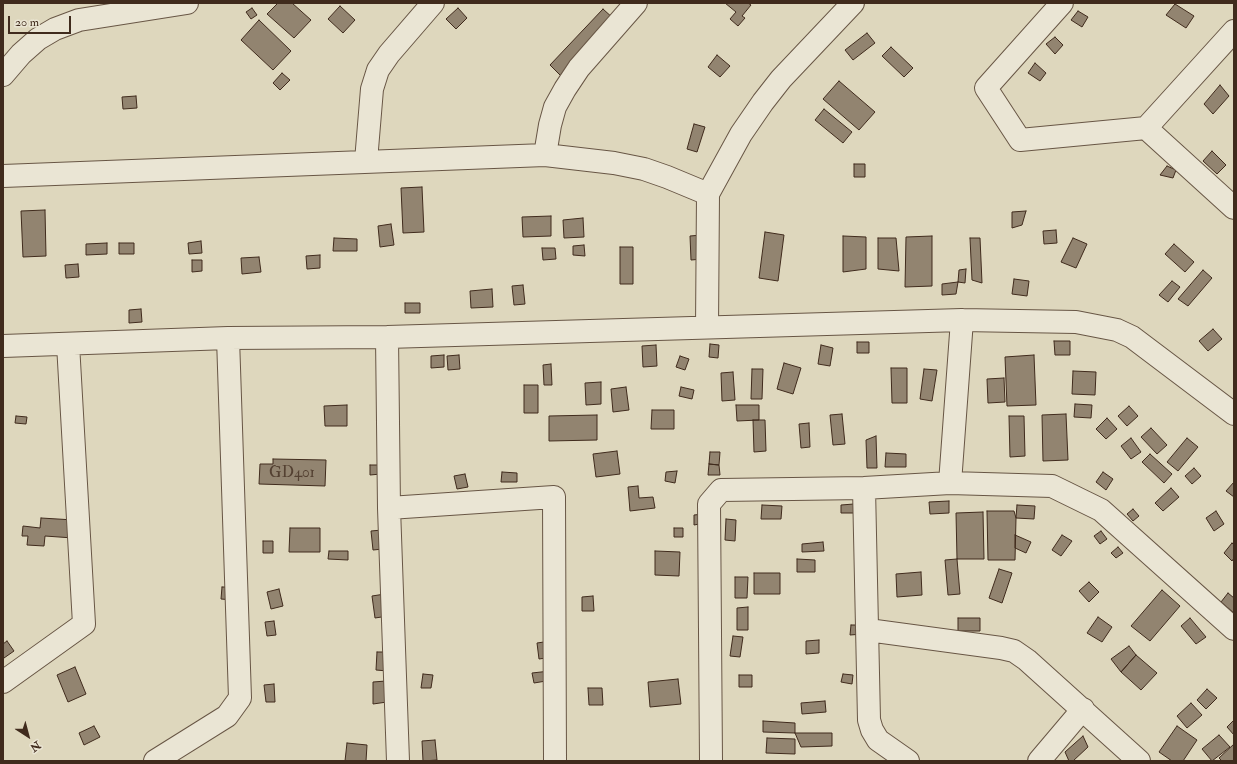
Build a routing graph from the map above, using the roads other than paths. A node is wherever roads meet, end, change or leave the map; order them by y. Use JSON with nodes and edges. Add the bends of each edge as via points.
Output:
{"nodes":[{"id":1,"x":187,"y":3,"type":"edge"},
{"id":2,"x":433,"y":3,"type":"edge"},
{"id":3,"x":636,"y":3,"type":"edge"},
{"id":4,"x":853,"y":3,"type":"edge"},
{"id":5,"x":1062,"y":3,"type":"edge"},
{"id":6,"x":1234,"y":31,"type":"edge"},
{"id":7,"x":3,"y":75,"type":"edge"},
{"id":8,"x":1146,"y":128,"type":"junction"},
{"id":9,"x":545,"y":155,"type":"junction"},
{"id":10,"x":366,"y":161,"type":"junction"},
{"id":11,"x":3,"y":176,"type":"edge"},
{"id":12,"x":708,"y":194,"type":"junction"},
{"id":13,"x":1234,"y":208,"type":"edge"},
{"id":14,"x":962,"y":320,"type":"junction"},
{"id":15,"x":707,"y":327,"type":"junction"},
{"id":16,"x":387,"y":337,"type":"junction"},
{"id":17,"x":228,"y":338,"type":"junction"},
{"id":18,"x":68,"y":344,"type":"junction"},
{"id":19,"x":3,"y":346,"type":"edge"},
{"id":20,"x":1234,"y":414,"type":"edge"},
{"id":21,"x":950,"y":483,"type":"junction"},
{"id":22,"x":864,"y":488,"type":"junction"},
{"id":23,"x":388,"y":508,"type":"junction"},
{"id":24,"x":1234,"y":629,"type":"edge"},
{"id":25,"x":868,"y":630,"type":"junction"},
{"id":26,"x":3,"y":682,"type":"edge"},
{"id":27,"x":1083,"y":709,"type":"junction"},
{"id":28,"x":155,"y":761,"type":"edge"},
{"id":29,"x":398,"y":761,"type":"edge"},
{"id":30,"x":555,"y":761,"type":"edge"},
{"id":31,"x":711,"y":761,"type":"edge"},
{"id":32,"x":908,"y":761,"type":"edge"},
{"id":33,"x":1039,"y":761,"type":"edge"},
{"id":34,"x":1139,"y":761,"type":"edge"}],
"edges":[{"from":1,"to":7,"type":"street","via":[[79,20],[55,29],[38,39],[21,54]]},
{"from":2,"to":10,"type":"street","via":[[378,70],[372,89]]},
{"from":3,"to":9,"type":"street","via":[[579,68],[565,89],[555,107]]},
{"from":4,"to":12,"type":"street","via":[[764,102],[741,134]]},
{"from":5,"to":8,"type":"street","via":[[986,88],[1020,140]]},
{"from":6,"to":8,"type":"street"},
{"from":8,"to":13,"type":"street"},
{"from":9,"to":10,"type":"street"},
{"from":9,"to":12,"type":"street","via":[[644,169]]},
{"from":10,"to":11,"type":"street"},
{"from":12,"to":15,"type":"street"},
{"from":14,"to":15,"type":"street"},
{"from":14,"to":20,"type":"street","via":[[1076,322],[1117,330],[1132,337]]},
{"from":14,"to":21,"type":"street"},
{"from":15,"to":16,"type":"street"},
{"from":16,"to":17,"type":"street"},
{"from":16,"to":23,"type":"street"},
{"from":17,"to":18,"type":"street"},
{"from":17,"to":28,"type":"street","via":[[240,698],[227,716]]},
{"from":18,"to":19,"type":"street"},
{"from":18,"to":26,"type":"street","via":[[84,624]]},
{"from":21,"to":22,"type":"street"},
{"from":21,"to":24,"type":"street","via":[[1052,486],[1101,510]]},
{"from":22,"to":25,"type":"street"},
{"from":22,"to":31,"type":"street","via":[[721,490],[709,504]]},
{"from":23,"to":29,"type":"street"},
{"from":23,"to":30,"type":"street","via":[[554,497]]},
{"from":25,"to":27,"type":"street","via":[[1014,651]]},
{"from":25,"to":32,"type":"street","via":[[869,720],[872,730],[878,740]]},
{"from":27,"to":33,"type":"street"},
{"from":27,"to":34,"type":"street"}]}
